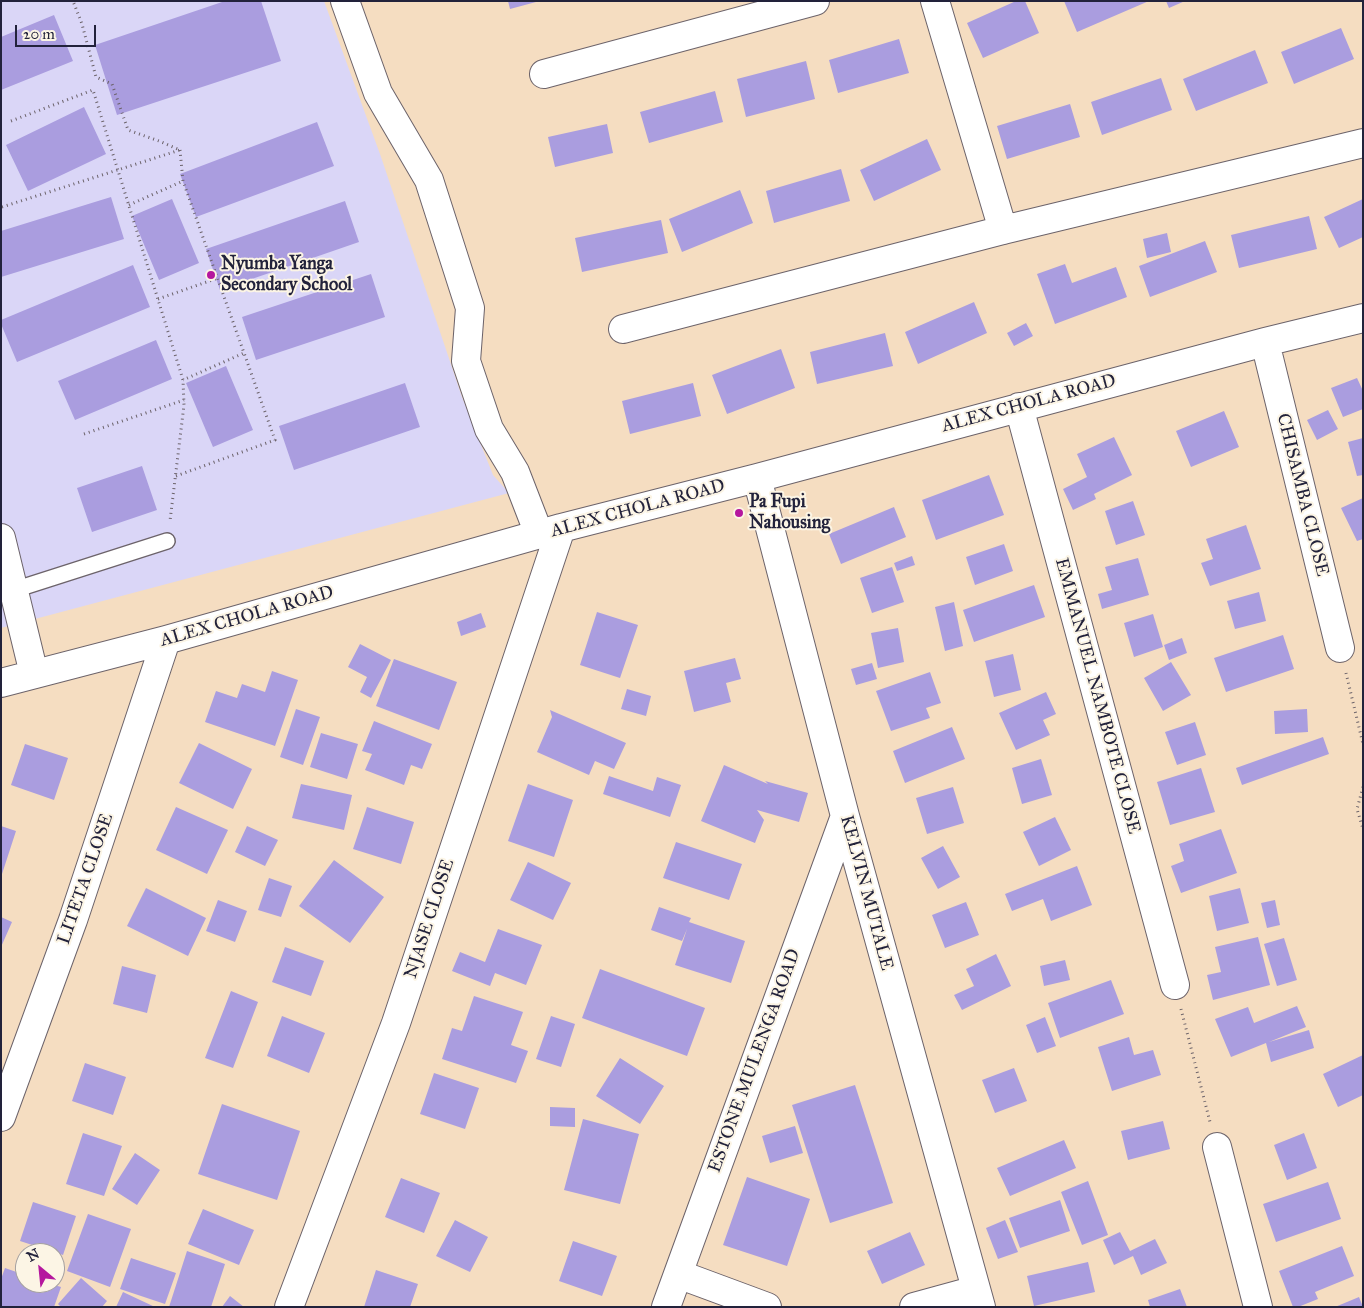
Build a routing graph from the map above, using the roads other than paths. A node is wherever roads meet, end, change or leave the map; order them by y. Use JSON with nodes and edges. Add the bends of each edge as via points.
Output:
{"nodes":[{"id":1,"x":345,"y":1,"type":"edge"},
{"id":2,"x":815,"y":1,"type":"edge"},
{"id":3,"x":935,"y":1,"type":"edge"},
{"id":4,"x":544,"y":74,"type":"dead end"},
{"id":5,"x":1363,"y":143,"type":"edge"},
{"id":6,"x":1003,"y":230,"type":"junction"},
{"id":7,"x":1363,"y":318,"type":"edge"},
{"id":8,"x":623,"y":328,"type":"dead end"},
{"id":9,"x":1265,"y":342,"type":"junction"},
{"id":10,"x":1019,"y":407,"type":"junction"},
{"id":11,"x":757,"y":478,"type":"junction"},
{"id":12,"x":550,"y":531,"type":"junction"},
{"id":13,"x":1,"y":538,"type":"edge"},
{"id":14,"x":167,"y":541,"type":"road end"},
{"id":15,"x":14,"y":590,"type":"junction"},
{"id":16,"x":166,"y":640,"type":"junction"},
{"id":17,"x":1340,"y":648,"type":"road end"},
{"id":18,"x":34,"y":674,"type":"junction"},
{"id":19,"x":1,"y":683,"type":"edge"},
{"id":20,"x":845,"y":816,"type":"junction"},
{"id":21,"x":1175,"y":985,"type":"road end"},
{"id":22,"x":1,"y":1117,"type":"edge"},
{"id":23,"x":1217,"y":1147,"type":"road end"},
{"id":24,"x":678,"y":1274,"type":"junction"},
{"id":25,"x":978,"y":1298,"type":"edge"},
{"id":26,"x":289,"y":1307,"type":"edge"},
{"id":27,"x":666,"y":1307,"type":"edge"},
{"id":28,"x":767,"y":1307,"type":"edge"},
{"id":29,"x":914,"y":1307,"type":"edge"},
{"id":30,"x":1258,"y":1307,"type":"edge"}],
"edges":[{"from":1,"to":12,"type":"street","via":[[378,93],[428,180],[470,308],[466,361],[489,429]]},
{"from":2,"to":4,"type":"street"},
{"from":3,"to":6,"type":"street"},
{"from":5,"to":6,"type":"street"},
{"from":6,"to":8,"type":"street"},
{"from":7,"to":9,"type":"street","name":"ALEX CHOLA ROAD"},
{"from":9,"to":10,"type":"street","name":"ALEX CHOLA ROAD"},
{"from":9,"to":17,"type":"street","name":"CHISAMBA CLOSE"},
{"from":10,"to":11,"type":"street","name":"ALEX CHOLA ROAD"},
{"from":10,"to":21,"type":"street","name":"EMMANUEL NAMBOTE CLOSE"},
{"from":11,"to":12,"type":"street","name":"ALEX CHOLA ROAD"},
{"from":11,"to":20,"type":"street","name":"KELVIN MUTALE"},
{"from":12,"to":16,"type":"street","name":"ALEX CHOLA ROAD"},
{"from":12,"to":26,"type":"street","name":"NJASE CLOSE","via":[[396,1023]]},
{"from":13,"to":15,"type":"street"},
{"from":14,"to":15,"type":"lane"},
{"from":15,"to":18,"type":"street"},
{"from":16,"to":18,"type":"street","name":"ALEX CHOLA ROAD"},
{"from":16,"to":22,"type":"street","name":"LITETA CLOSE","via":[[73,920]]},
{"from":18,"to":19,"type":"street","name":"ALEX CHOLA ROAD"},
{"from":20,"to":24,"type":"street","name":"ESTONE MULENGA ROAD"},
{"from":20,"to":25,"type":"street","name":"KELVIN MUTALE"},
{"from":23,"to":30,"type":"street"},
{"from":24,"to":27,"type":"street","name":"ESTONE MULENGA ROAD"},
{"from":24,"to":28,"type":"street"},
{"from":25,"to":29,"type":"street"}]}
